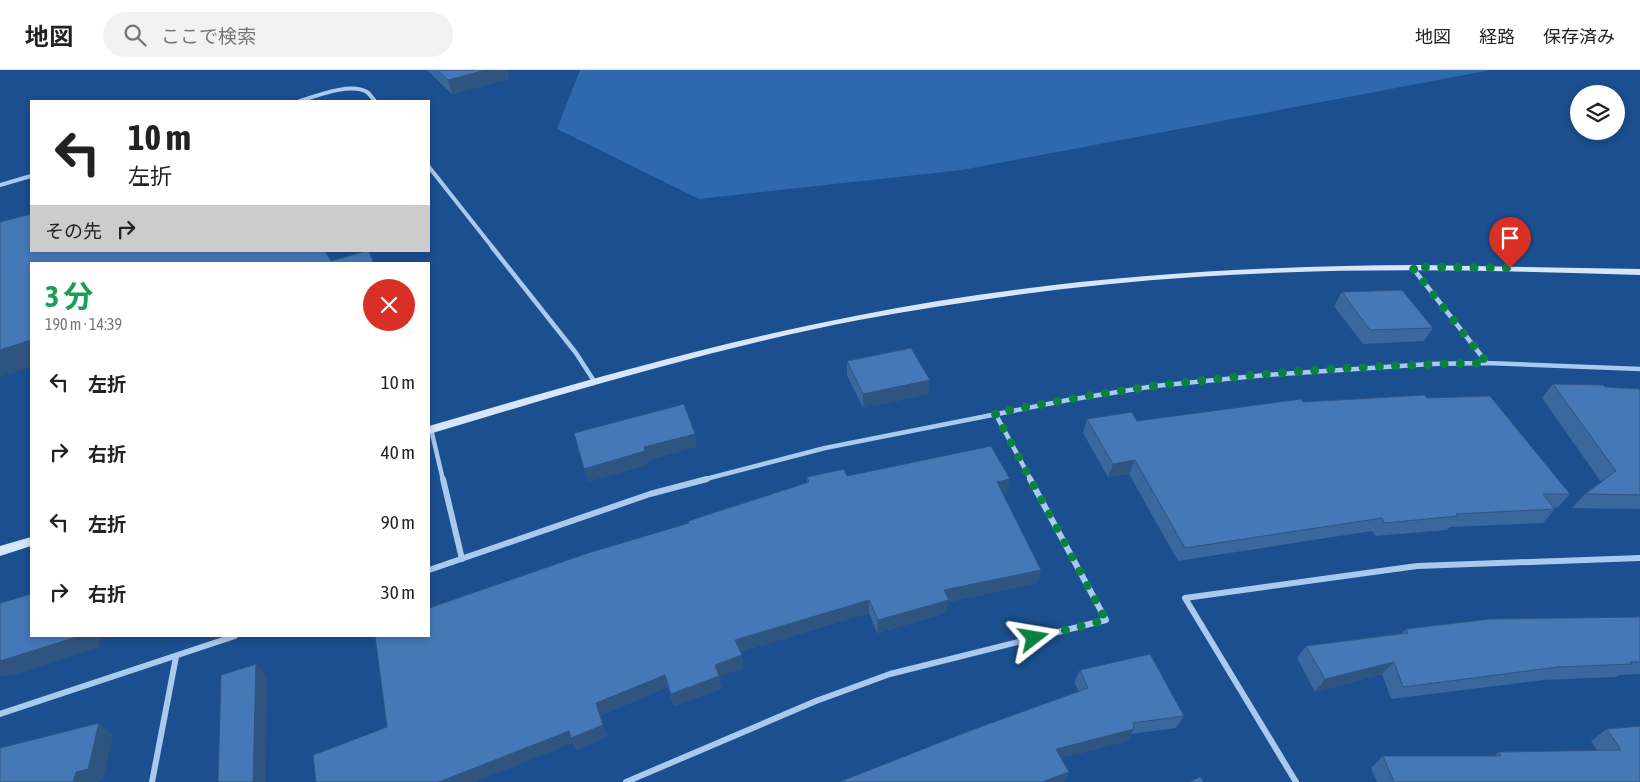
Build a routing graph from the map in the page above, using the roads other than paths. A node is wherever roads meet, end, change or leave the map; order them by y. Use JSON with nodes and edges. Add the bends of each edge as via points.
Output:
{"nodes":[{"id":1,"x":304,"y":100,"type":"edge"},
{"id":2,"x":374,"y":100,"type":"edge"},
{"id":3,"x":430,"y":168,"type":"edge"},
{"id":4,"x":30,"y":176,"type":"edge"},
{"id":5,"x":0,"y":185,"type":"edge"},
{"id":6,"x":1412,"y":267,"type":"junction"},
{"id":7,"x":1640,"y":272,"type":"edge"},
{"id":8,"x":1487,"y":363,"type":"junction"},
{"id":9,"x":1640,"y":369,"type":"edge"},
{"id":10,"x":594,"y":381,"type":"junction"},
{"id":11,"x":995,"y":413,"type":"junction"},
{"id":12,"x":430,"y":429,"type":"edge"},
{"id":13,"x":30,"y":542,"type":"edge"},
{"id":14,"x":0,"y":551,"type":"edge"},
{"id":15,"x":1640,"y":558,"type":"edge"},
{"id":16,"x":462,"y":559,"type":"junction"},
{"id":17,"x":430,"y":570,"type":"edge"},
{"id":18,"x":232,"y":637,"type":"edge"},
{"id":19,"x":176,"y":656,"type":"junction"},
{"id":20,"x":0,"y":714,"type":"edge"},
{"id":21,"x":152,"y":782,"type":"edge"},
{"id":22,"x":626,"y":782,"type":"edge"},
{"id":23,"x":1296,"y":782,"type":"edge"}],
"edges":[{"from":1,"to":2,"type":"street","via":[[351,89],[367,92]]},
{"from":3,"to":10,"type":"street","via":[[576,353]]},
{"from":4,"to":5,"type":"street"},
{"from":6,"to":7,"type":"street"},
{"from":6,"to":8,"type":"street"},
{"from":6,"to":10,"type":"street","via":[[1193,274],[1003,295],[825,324]]},
{"from":8,"to":9,"type":"street"},
{"from":8,"to":11,"type":"street","via":[[1430,364],[1155,386]]},
{"from":10,"to":12,"type":"street"},
{"from":11,"to":16,"type":"street","via":[[825,448],[650,494]]},
{"from":11,"to":22,"type":"street","via":[[1106,620],[890,674],[816,701]]},
{"from":12,"to":16,"type":"street"},
{"from":13,"to":14,"type":"street"},
{"from":15,"to":23,"type":"street","via":[[1418,566],[1185,598]]},
{"from":16,"to":17,"type":"street"},
{"from":18,"to":19,"type":"street"},
{"from":19,"to":20,"type":"street"},
{"from":19,"to":21,"type":"street"}]}
